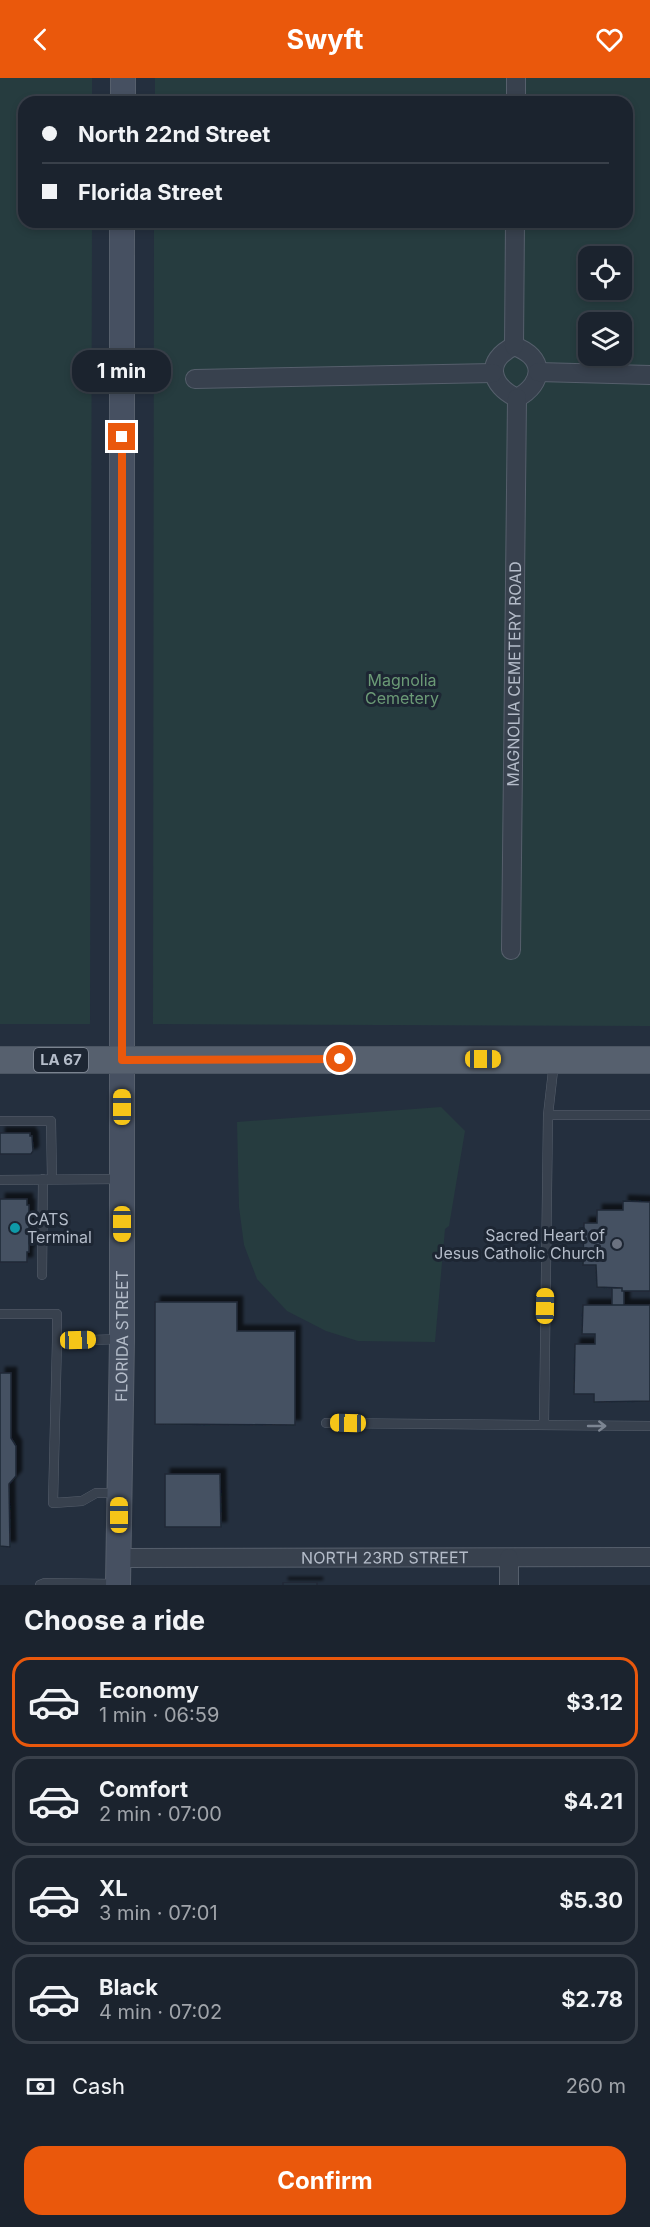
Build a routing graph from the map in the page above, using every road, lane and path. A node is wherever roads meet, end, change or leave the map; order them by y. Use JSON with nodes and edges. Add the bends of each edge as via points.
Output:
{"nodes":[{"id":1,"x":123,"y":78,"type":"edge"},
{"id":2,"x":516,"y":78,"type":"edge"},
{"id":3,"x":123,"y":96,"type":"edge"},
{"id":4,"x":516,"y":96,"type":"edge"},
{"id":5,"x":122,"y":228,"type":"edge"},
{"id":6,"x":515,"y":228,"type":"edge"},
{"id":7,"x":514,"y":346,"type":"junction"},
{"id":8,"x":538,"y":372,"type":"junction"},
{"id":9,"x":493,"y":373,"type":"junction"},
{"id":10,"x":650,"y":375,"type":"edge"},
{"id":11,"x":195,"y":379,"type":"dead end"},
{"id":12,"x":517,"y":398,"type":"junction"},
{"id":13,"x":511,"y":951,"type":"dead end"},
{"id":14,"x":554,"y":1059,"type":"junction"},
{"id":15,"x":0,"y":1060,"type":"edge"},
{"id":16,"x":122,"y":1060,"type":"junction"},
{"id":17,"x":650,"y":1060,"type":"edge"},
{"id":18,"x":548,"y":1115,"type":"junction"},
{"id":19,"x":650,"y":1115,"type":"edge"},
{"id":20,"x":0,"y":1121,"type":"edge"},
{"id":21,"x":48,"y":1179,"type":"junction"},
{"id":22,"x":122,"y":1179,"type":"junction"},
{"id":23,"x":0,"y":1180,"type":"edge"},
{"id":24,"x":42,"y":1275,"type":"dead end"},
{"id":25,"x":0,"y":1314,"type":"edge"},
{"id":26,"x":122,"y":1339,"type":"junction"},
{"id":27,"x":57,"y":1341,"type":"junction"},
{"id":28,"x":326,"y":1423,"type":"dead end"},
{"id":29,"x":543,"y":1425,"type":"junction"},
{"id":30,"x":650,"y":1426,"type":"edge"},
{"id":31,"x":119,"y":1493,"type":"junction"},
{"id":32,"x":650,"y":1557,"type":"edge"},
{"id":33,"x":119,"y":1558,"type":"junction"},
{"id":34,"x":509,"y":1558,"type":"junction"},
{"id":35,"x":66,"y":1584,"type":"edge"},
{"id":36,"x":40,"y":1585,"type":"edge"},
{"id":37,"x":118,"y":1585,"type":"edge"},
{"id":38,"x":509,"y":1585,"type":"edge"}],
"edges":[{"from":1,"to":3,"type":"main road"},
{"from":2,"to":4,"type":"street"},
{"from":5,"to":16,"type":"main road","name":"FLORIDA STREET"},
{"from":6,"to":7,"type":"street"},
{"from":7,"to":8,"type":"street","via":[[526,350],[535,360]]},
{"from":7,"to":9,"type":"street","via":[[496,361]]},
{"from":8,"to":10,"type":"street"},
{"from":8,"to":12,"type":"street","via":[[536,384]]},
{"from":9,"to":11,"type":"street"},
{"from":9,"to":12,"type":"street","via":[[498,386]]},
{"from":12,"to":13,"type":"street","name":"MAGNOLIA CEMETERY ROAD"},
{"from":14,"to":16,"type":"main road","number":"LA 67"},
{"from":14,"to":17,"type":"main road","number":"LA 67"},
{"from":14,"to":18,"type":"lane"},
{"from":15,"to":16,"type":"main road","number":"LA 67"},
{"from":16,"to":22,"type":"main road","name":"FLORIDA STREET"},
{"from":18,"to":19,"type":"lane"},
{"from":18,"to":29,"type":"lane"},
{"from":20,"to":21,"type":"lane","via":[[51,1121]]},
{"from":21,"to":22,"type":"lane"},
{"from":21,"to":23,"type":"lane"},
{"from":21,"to":24,"type":"lane"},
{"from":22,"to":26,"type":"main road","name":"FLORIDA STREET"},
{"from":25,"to":27,"type":"lane","via":[[57,1314]]},
{"from":26,"to":27,"type":"lane"},
{"from":26,"to":31,"type":"main road","name":"FLORIDA STREET"},
{"from":27,"to":31,"type":"lane","via":[[53,1503],[82,1501],[96,1493]]},
{"from":28,"to":29,"type":"lane"},
{"from":29,"to":30,"type":"lane","one_way":true},
{"from":31,"to":33,"type":"main road","name":"FLORIDA STREET"},
{"from":32,"to":34,"type":"street","name":"NORTH 23RD STREET"},
{"from":33,"to":34,"type":"street","name":"NORTH 23RD STREET"},
{"from":33,"to":37,"type":"main road","name":"FLORIDA STREET"},
{"from":34,"to":38,"type":"street"},
{"from":35,"to":36,"type":"lane"},
{"from":35,"to":37,"type":"lane"}]}
